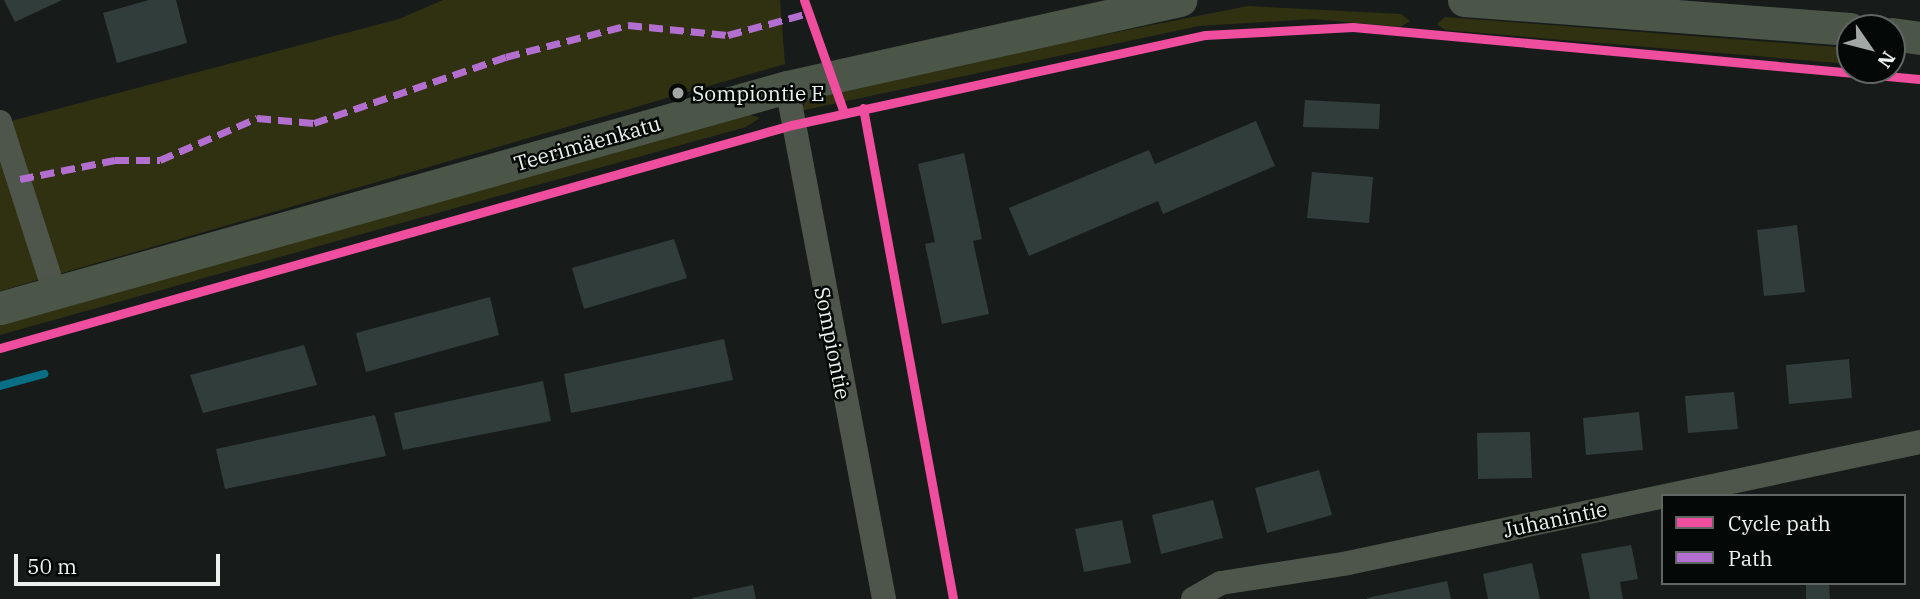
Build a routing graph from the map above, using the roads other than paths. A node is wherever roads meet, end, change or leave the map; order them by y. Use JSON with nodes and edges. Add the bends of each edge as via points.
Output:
{"nodes":[{"id":1,"x":1180,"y":0,"type":"edge"},
{"id":2,"x":1464,"y":0,"type":"edge"},
{"id":3,"x":1836,"y":28,"type":"edge"},
{"id":4,"x":787,"y":87,"type":"junction"},
{"id":5,"x":0,"y":122,"type":"edge"},
{"id":6,"x":55,"y":293,"type":"junction"},
{"id":7,"x":0,"y":308,"type":"edge"},
{"id":8,"x":1920,"y":442,"type":"edge"},
{"id":9,"x":1674,"y":494,"type":"edge"},
{"id":10,"x":1661,"y":497,"type":"edge"},
{"id":11,"x":884,"y":599,"type":"edge"},
{"id":12,"x":1193,"y":599,"type":"edge"}],
"edges":[{"from":1,"to":4,"type":"street","name":"Teerimäenkatu"},
{"from":2,"to":3,"type":"street"},
{"from":4,"to":6,"type":"street","name":"Teerimäenkatu"},
{"from":4,"to":11,"type":"street","name":"Sompiontie"},
{"from":5,"to":6,"type":"street"},
{"from":6,"to":7,"type":"street","name":"Teerimäenkatu"},
{"from":8,"to":9,"type":"street","name":"Juhanintie"},
{"from":10,"to":12,"type":"street","name":"Juhanintie","via":[[1348,563],[1221,583]]}]}
